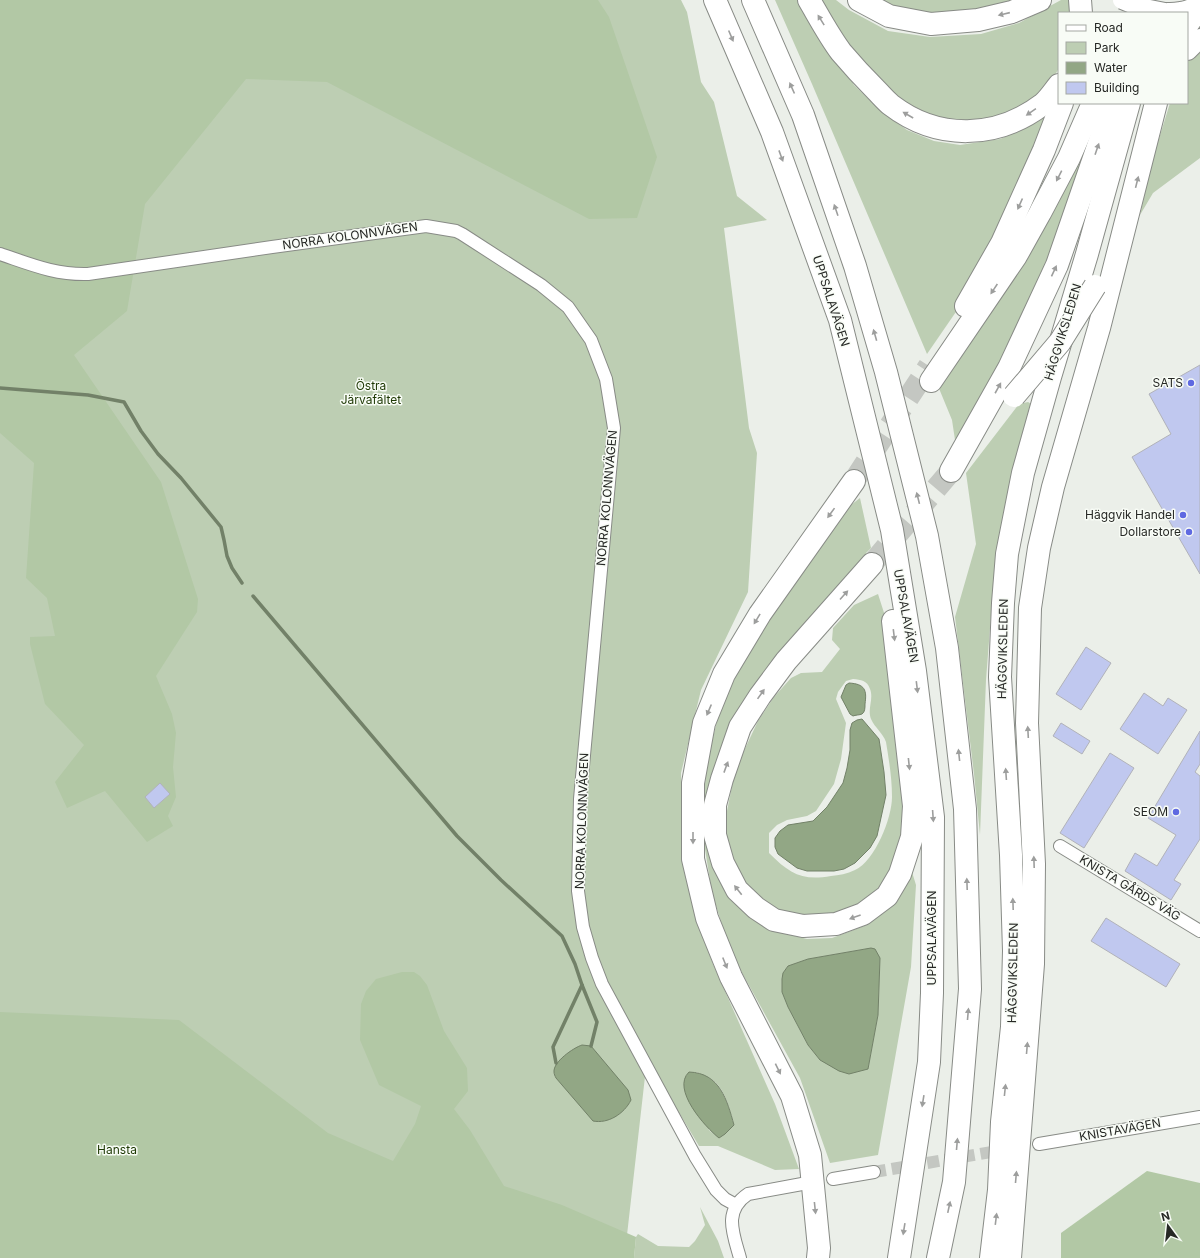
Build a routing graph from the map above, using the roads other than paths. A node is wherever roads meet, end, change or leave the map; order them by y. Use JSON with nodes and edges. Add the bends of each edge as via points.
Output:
{"nodes":[{"id":1,"x":716,"y":0,"type":"edge"},
{"id":2,"x":753,"y":0,"type":"edge"},
{"id":3,"x":809,"y":0,"type":"edge"},
{"id":4,"x":859,"y":0,"type":"edge"},
{"id":5,"x":1040,"y":0,"type":"edge"},
{"id":6,"x":1080,"y":0,"type":"edge"},
{"id":7,"x":1122,"y":0,"type":"edge"},
{"id":8,"x":1130,"y":0,"type":"edge"},
{"id":9,"x":1081,"y":12,"type":"edge"},
{"id":10,"x":1126,"y":12,"type":"edge"},
{"id":11,"x":1177,"y":12,"type":"edge"},
{"id":12,"x":1200,"y":40,"type":"edge"},
{"id":13,"x":1188,"y":48,"type":"edge"},
{"id":14,"x":1058,"y":86,"type":"edge"},
{"id":15,"x":1062,"y":104,"type":"edge"},
{"id":16,"x":1093,"y":104,"type":"edge"},
{"id":17,"x":1113,"y":104,"type":"edge"},
{"id":18,"x":1129,"y":104,"type":"edge"},
{"id":19,"x":1156,"y":104,"type":"edge"},
{"id":20,"x":1162,"y":104,"type":"edge"},
{"id":21,"x":1143,"y":156,"type":"junction"},
{"id":22,"x":1128,"y":213,"type":"junction"},
{"id":23,"x":0,"y":254,"type":"edge"},
{"id":24,"x":840,"y":320,"type":"junction"},
{"id":25,"x":854,"y":481,"type":"tunnel mouth"},
{"id":26,"x":872,"y":564,"type":"tunnel mouth"},
{"id":27,"x":1060,"y":846,"type":"dead end"},
{"id":28,"x":1200,"y":931,"type":"edge"},
{"id":29,"x":1200,"y":1116,"type":"edge"},
{"id":30,"x":1039,"y":1144,"type":"tunnel mouth"},
{"id":31,"x":874,"y":1172,"type":"tunnel mouth"},
{"id":32,"x":833,"y":1179,"type":"dead end"},
{"id":33,"x":802,"y":1184,"type":"dead end"},
{"id":34,"x":736,"y":1205,"type":"junction"},
{"id":35,"x":740,"y":1258,"type":"edge"},
{"id":36,"x":818,"y":1258,"type":"edge"},
{"id":37,"x":899,"y":1258,"type":"edge"},
{"id":38,"x":938,"y":1258,"type":"edge"},
{"id":39,"x":991,"y":1258,"type":"edge"},
{"id":40,"x":1010,"y":1258,"type":"edge"}],
"edges":[{"from":1,"to":24,"type":"highway","name":"UPPSALAVÄGEN","one_way":true,"via":[[772,132]]},
{"from":38,"to":2,"type":"highway","one_way":true,"via":[[954,1182],[970,989],[965,809],[947,648],[927,536],[886,372],[855,266],[804,115]]},
{"from":14,"to":3,"type":"highway","one_way":true,"via":[[1044,103],[1022,118],[1002,126],[981,131],[936,128],[891,105],[864,79],[840,51]]},
{"from":5,"to":4,"type":"highway","one_way":true,"via":[[1012,12],[985,18],[931,24],[889,16]]},
{"from":6,"to":9,"type":"highway"},
{"from":7,"to":11,"type":"main road","bridge":true,"via":[[1140,7]]},
{"from":8,"to":10,"type":"highway"},
{"from":12,"to":13,"type":"highway"},
{"from":15,"to":16,"type":"highway","via":[[1002,243],[930,374],[1016,256],[1069,158]]},
{"from":22,"to":17,"type":"highway","one_way":true,"bridge":true,"via":[[1095,286],[1060,342],[951,471],[1009,368],[1057,266]]},
{"from":39,"to":18,"type":"highway","name":"HÄGGVIKSLEDEN","one_way":true,"via":[[1012,1028],[1014,951],[1000,677],[1007,554],[1023,473]]},
{"from":19,"to":21,"type":"highway"},
{"from":20,"to":21,"type":"highway"},
{"from":22,"to":21,"type":"highway","one_way":true},
{"from":40,"to":22,"type":"highway","one_way":true,"via":[[1033,964],[1034,864],[1027,723],[1030,608],[1039,548],[1053,487],[1099,328]]},
{"from":23,"to":34,"type":"street","name":"NORRA KOLONNVÄGEN","via":[[55,272],[88,274],[426,226],[462,234],[541,285],[568,307],[592,340],[606,378],[614,428],[580,799],[578,891],[583,927],[602,984],[695,1156],[716,1190]]},
{"from":24,"to":26,"type":"highway","one_way":true,"via":[[890,598],[914,806],[912,837],[900,874],[887,896],[862,914],[836,924],[823,925],[803,926],[774,920],[756,908],[737,890],[723,863],[715,835],[715,805],[722,779],[740,727],[760,696],[786,661]]},
{"from":24,"to":37,"type":"highway","name":"UPPSALAVÄGEN","one_way":true,"via":[[892,530],[916,671],[933,818],[929,1062]]},
{"from":25,"to":36,"type":"highway","one_way":true,"via":[[760,614],[724,674],[704,723],[693,783],[693,859],[707,918],[731,977],[792,1096],[810,1155]]},
{"from":27,"to":28,"type":"street","name":"KNISTA GÅRDS VÄG"},
{"from":29,"to":30,"type":"street","name":"KNISTAVÄGEN"},
{"from":31,"to":32,"type":"street"},
{"from":33,"to":34,"type":"street","via":[[748,1194]]},
{"from":34,"to":35,"type":"street","via":[[731,1221]]}]}
